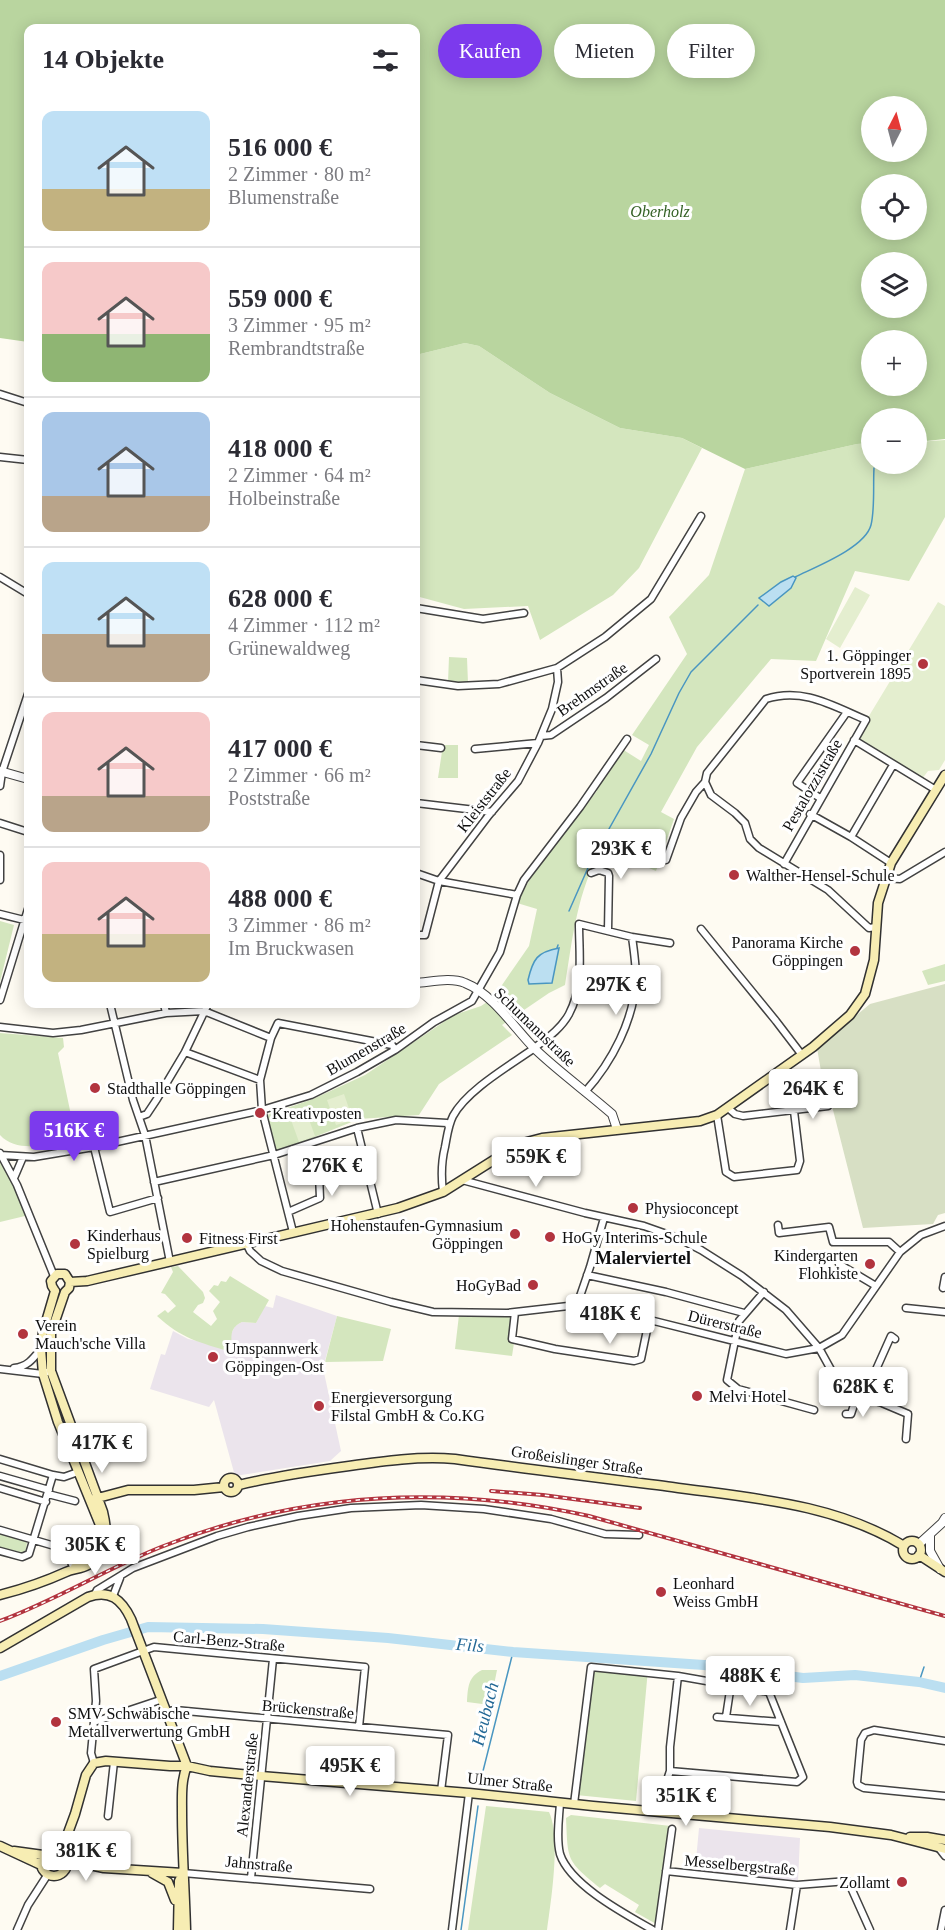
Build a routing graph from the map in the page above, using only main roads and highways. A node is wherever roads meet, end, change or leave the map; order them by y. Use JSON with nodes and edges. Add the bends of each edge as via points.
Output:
{"nodes":[{"id":1,"x":945,"y":775,"type":"edge"},
{"id":2,"x":70,"y":1282,"type":"junction"},
{"id":3,"x":55,"y":1291,"type":"junction"},
{"id":4,"x":65,"y":1292,"type":"junction"},
{"id":5,"x":47,"y":1372,"type":"junction"},
{"id":6,"x":94,"y":1499,"type":"junction"},
{"id":7,"x":904,"y":1546,"type":"junction"},
{"id":8,"x":919,"y":1555,"type":"junction"},
{"id":9,"x":943,"y":1570,"type":"edge"},
{"id":10,"x":0,"y":1595,"type":"edge"},
{"id":11,"x":0,"y":1648,"type":"edge"},
{"id":12,"x":187,"y":1766,"type":"junction"},
{"id":13,"x":901,"y":1837,"type":"junction"},
{"id":14,"x":945,"y":1840,"type":"edge"},
{"id":15,"x":0,"y":1846,"type":"edge"},
{"id":16,"x":941,"y":1848,"type":"edge"},
{"id":17,"x":13,"y":1851,"type":"junction"},
{"id":18,"x":61,"y":1852,"type":"junction"},
{"id":19,"x":43,"y":1856,"type":"junction"},
{"id":20,"x":66,"y":1860,"type":"junction"},
{"id":21,"x":41,"y":1865,"type":"junction"},
{"id":22,"x":104,"y":1868,"type":"junction"},
{"id":23,"x":146,"y":1871,"type":"junction"},
{"id":24,"x":62,"y":1873,"type":"junction"},
{"id":25,"x":183,"y":1873,"type":"junction"},
{"id":26,"x":177,"y":1911,"type":"junction"},
{"id":27,"x":178,"y":1930,"type":"edge"},
{"id":28,"x":186,"y":1930,"type":"edge"}],
"edges":[{"from":1,"to":2,"type":"main road","via":[[885,878],[877,907],[874,960],[866,994],[850,1015],[802,1055],[717,1115],[700,1121],[542,1138],[519,1144],[443,1192],[378,1214]]},
{"from":2,"to":3,"type":"main road","via":[[63,1274],[54,1276],[51,1284]]},
{"from":2,"to":4,"type":"main road"},
{"from":3,"to":4,"type":"main road"},
{"from":3,"to":5,"type":"main road","via":[[41,1349]]},
{"from":4,"to":5,"type":"main road","via":[[51,1333]]},
{"from":5,"to":6,"type":"main road"},
{"from":5,"to":6,"type":"main road","via":[[49,1395],[78,1472]]},
{"from":6,"to":7,"type":"main road","name":"Großeislinger Straße","via":[[128,1490],[194,1491],[224,1487],[230,1478],[239,1485],[429,1457],[779,1502],[849,1520]]},
{"from":6,"to":10,"type":"main road","via":[[100,1535],[93,1553],[74,1569]]},
{"from":7,"to":8,"type":"main road","via":[[908,1558]]},
{"from":7,"to":8,"type":"main road","via":[[911,1541],[919,1544]]},
{"from":8,"to":9,"type":"main road"},
{"from":11,"to":12,"type":"main road","via":[[95,1594],[113,1596],[122,1602],[131,1619]]},
{"from":12,"to":13,"type":"main road","name":"Ulmer Straße"},
{"from":12,"to":18,"type":"main road","name":"Ulmer Straße","via":[[94,1763],[86,1775]]},
{"from":12,"to":25,"type":"main road","via":[[182,1789]]},
{"from":13,"to":14,"type":"main road","name":"Ulmer Straße"},
{"from":13,"to":16,"type":"main road","name":"Ulmer Straße"},
{"from":15,"to":17,"type":"main road"},
{"from":17,"to":19,"type":"main road"},
{"from":17,"to":21,"type":"main road"},
{"from":18,"to":19,"type":"main road","via":[[49,1851]]},
{"from":18,"to":20,"type":"main road"},
{"from":19,"to":21,"type":"main road"},
{"from":20,"to":22,"type":"main road","name":"Jahnstraße"},
{"from":20,"to":24,"type":"main road"},
{"from":21,"to":24,"type":"main road","via":[[48,1874]]},
{"from":22,"to":23,"type":"main road","name":"Jahnstraße"},
{"from":22,"to":24,"type":"main road","name":"Jahnstraße"},
{"from":23,"to":25,"type":"main road","name":"Jahnstraße"},
{"from":23,"to":26,"type":"main road","via":[[168,1882]]},
{"from":25,"to":26,"type":"main road","via":[[178,1881]]},
{"from":25,"to":28,"type":"main road"},
{"from":26,"to":27,"type":"main road"}]}
